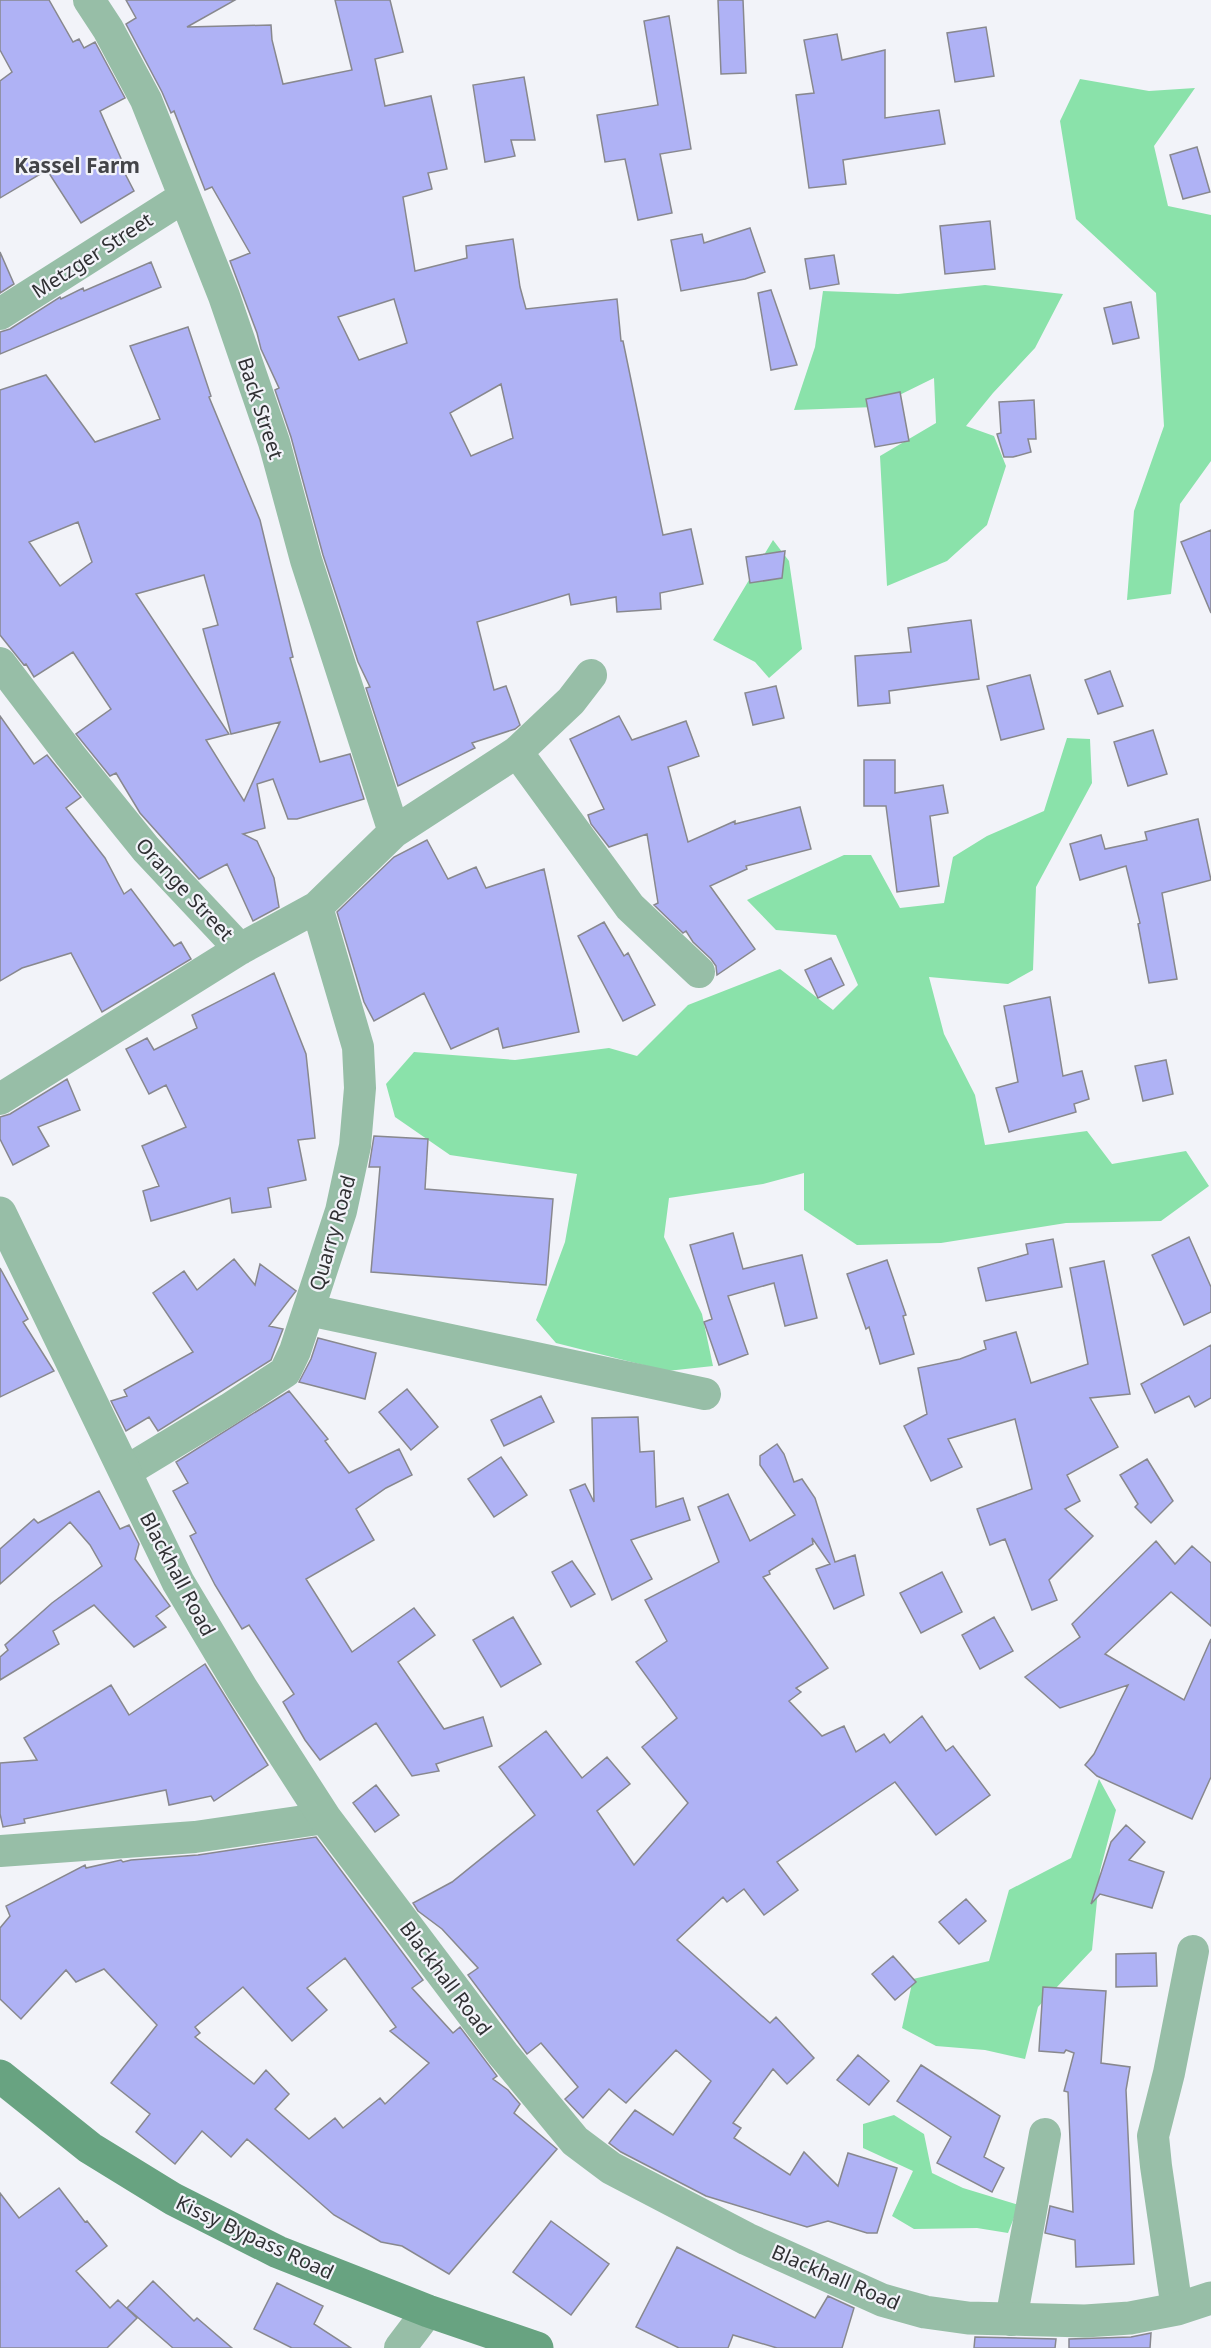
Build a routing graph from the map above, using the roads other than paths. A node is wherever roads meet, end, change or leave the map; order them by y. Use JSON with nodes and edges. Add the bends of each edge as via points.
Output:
{"nodes":[{"id":1,"x":89,"y":0,"type":"edge"},
{"id":2,"x":184,"y":197,"type":"junction"},
{"id":3,"x":0,"y":314,"type":"edge"},
{"id":4,"x":0,"y":663,"type":"edge"},
{"id":5,"x":591,"y":675,"type":"dead end"},
{"id":6,"x":517,"y":752,"type":"junction"},
{"id":7,"x":394,"y":832,"type":"junction"},
{"id":8,"x":317,"y":907,"type":"junction"},
{"id":9,"x":240,"y":948,"type":"junction"},
{"id":10,"x":699,"y":972,"type":"dead end"},
{"id":11,"x":0,"y":1099,"type":"edge"},
{"id":12,"x":0,"y":1213,"type":"edge"},
{"id":13,"x":309,"y":1310,"type":"junction"},
{"id":14,"x":705,"y":1394,"type":"dead end"},
{"id":15,"x":125,"y":1472,"type":"junction"},
{"id":16,"x":325,"y":1818,"type":"junction"},
{"id":17,"x":0,"y":1851,"type":"edge"},
{"id":18,"x":1193,"y":1951,"type":"dead end"},
{"id":19,"x":0,"y":2076,"type":"edge"},
{"id":20,"x":1045,"y":2134,"type":"dead end"},
{"id":21,"x":1211,"y":2298,"type":"edge"},
{"id":22,"x":1177,"y":2309,"type":"junction"},
{"id":23,"x":428,"y":2311,"type":"junction"},
{"id":24,"x":1011,"y":2320,"type":"junction"},
{"id":25,"x":400,"y":2348,"type":"edge"},
{"id":26,"x":537,"y":2348,"type":"edge"}],
"edges":[{"from":1,"to":2,"type":"street","name":"Back Street","via":[[146,100]]},
{"from":2,"to":3,"type":"street","name":"Metzger Street"},
{"from":2,"to":7,"type":"street","name":"Back Street","via":[[224,296],[274,442],[306,560]]},
{"from":4,"to":9,"type":"street","name":"Orange Street","via":[[146,849]]},
{"from":5,"to":6,"type":"street"},
{"from":6,"to":7,"type":"street"},
{"from":6,"to":10,"type":"street","via":[[630,907]]},
{"from":7,"to":8,"type":"street"},
{"from":8,"to":9,"type":"street"},
{"from":8,"to":13,"type":"street","name":"Quarry Road","via":[[358,1047],[360,1088],[355,1146],[341,1211]]},
{"from":9,"to":11,"type":"street","name":"Orange Street"},
{"from":12,"to":15,"type":"street","name":"Blackhall Road"},
{"from":13,"to":14,"type":"street"},
{"from":13,"to":15,"type":"street","name":"Quarry Road","via":[[285,1372]]},
{"from":15,"to":16,"type":"street","name":"Blackhall Road","via":[[178,1582]]},
{"from":16,"to":17,"type":"street","via":[[195,1837]]},
{"from":16,"to":24,"type":"street","name":"Blackhall Road","via":[[554,2118],[575,2141],[611,2168],[747,2239],[882,2300],[925,2312]]},
{"from":18,"to":22,"type":"street","via":[[1170,2073],[1153,2136]]},
{"from":19,"to":23,"type":"main road","name":"Kissy Bypass Road","via":[[90,2148],[173,2199],[278,2252]]},
{"from":20,"to":24,"type":"street"},
{"from":21,"to":22,"type":"street","name":"Blackhall Road"},
{"from":22,"to":24,"type":"street","name":"Blackhall Road","via":[[1085,2321]]},
{"from":23,"to":25,"type":"street"},
{"from":23,"to":26,"type":"main road","name":"Kissy Bypass Road"}]}
